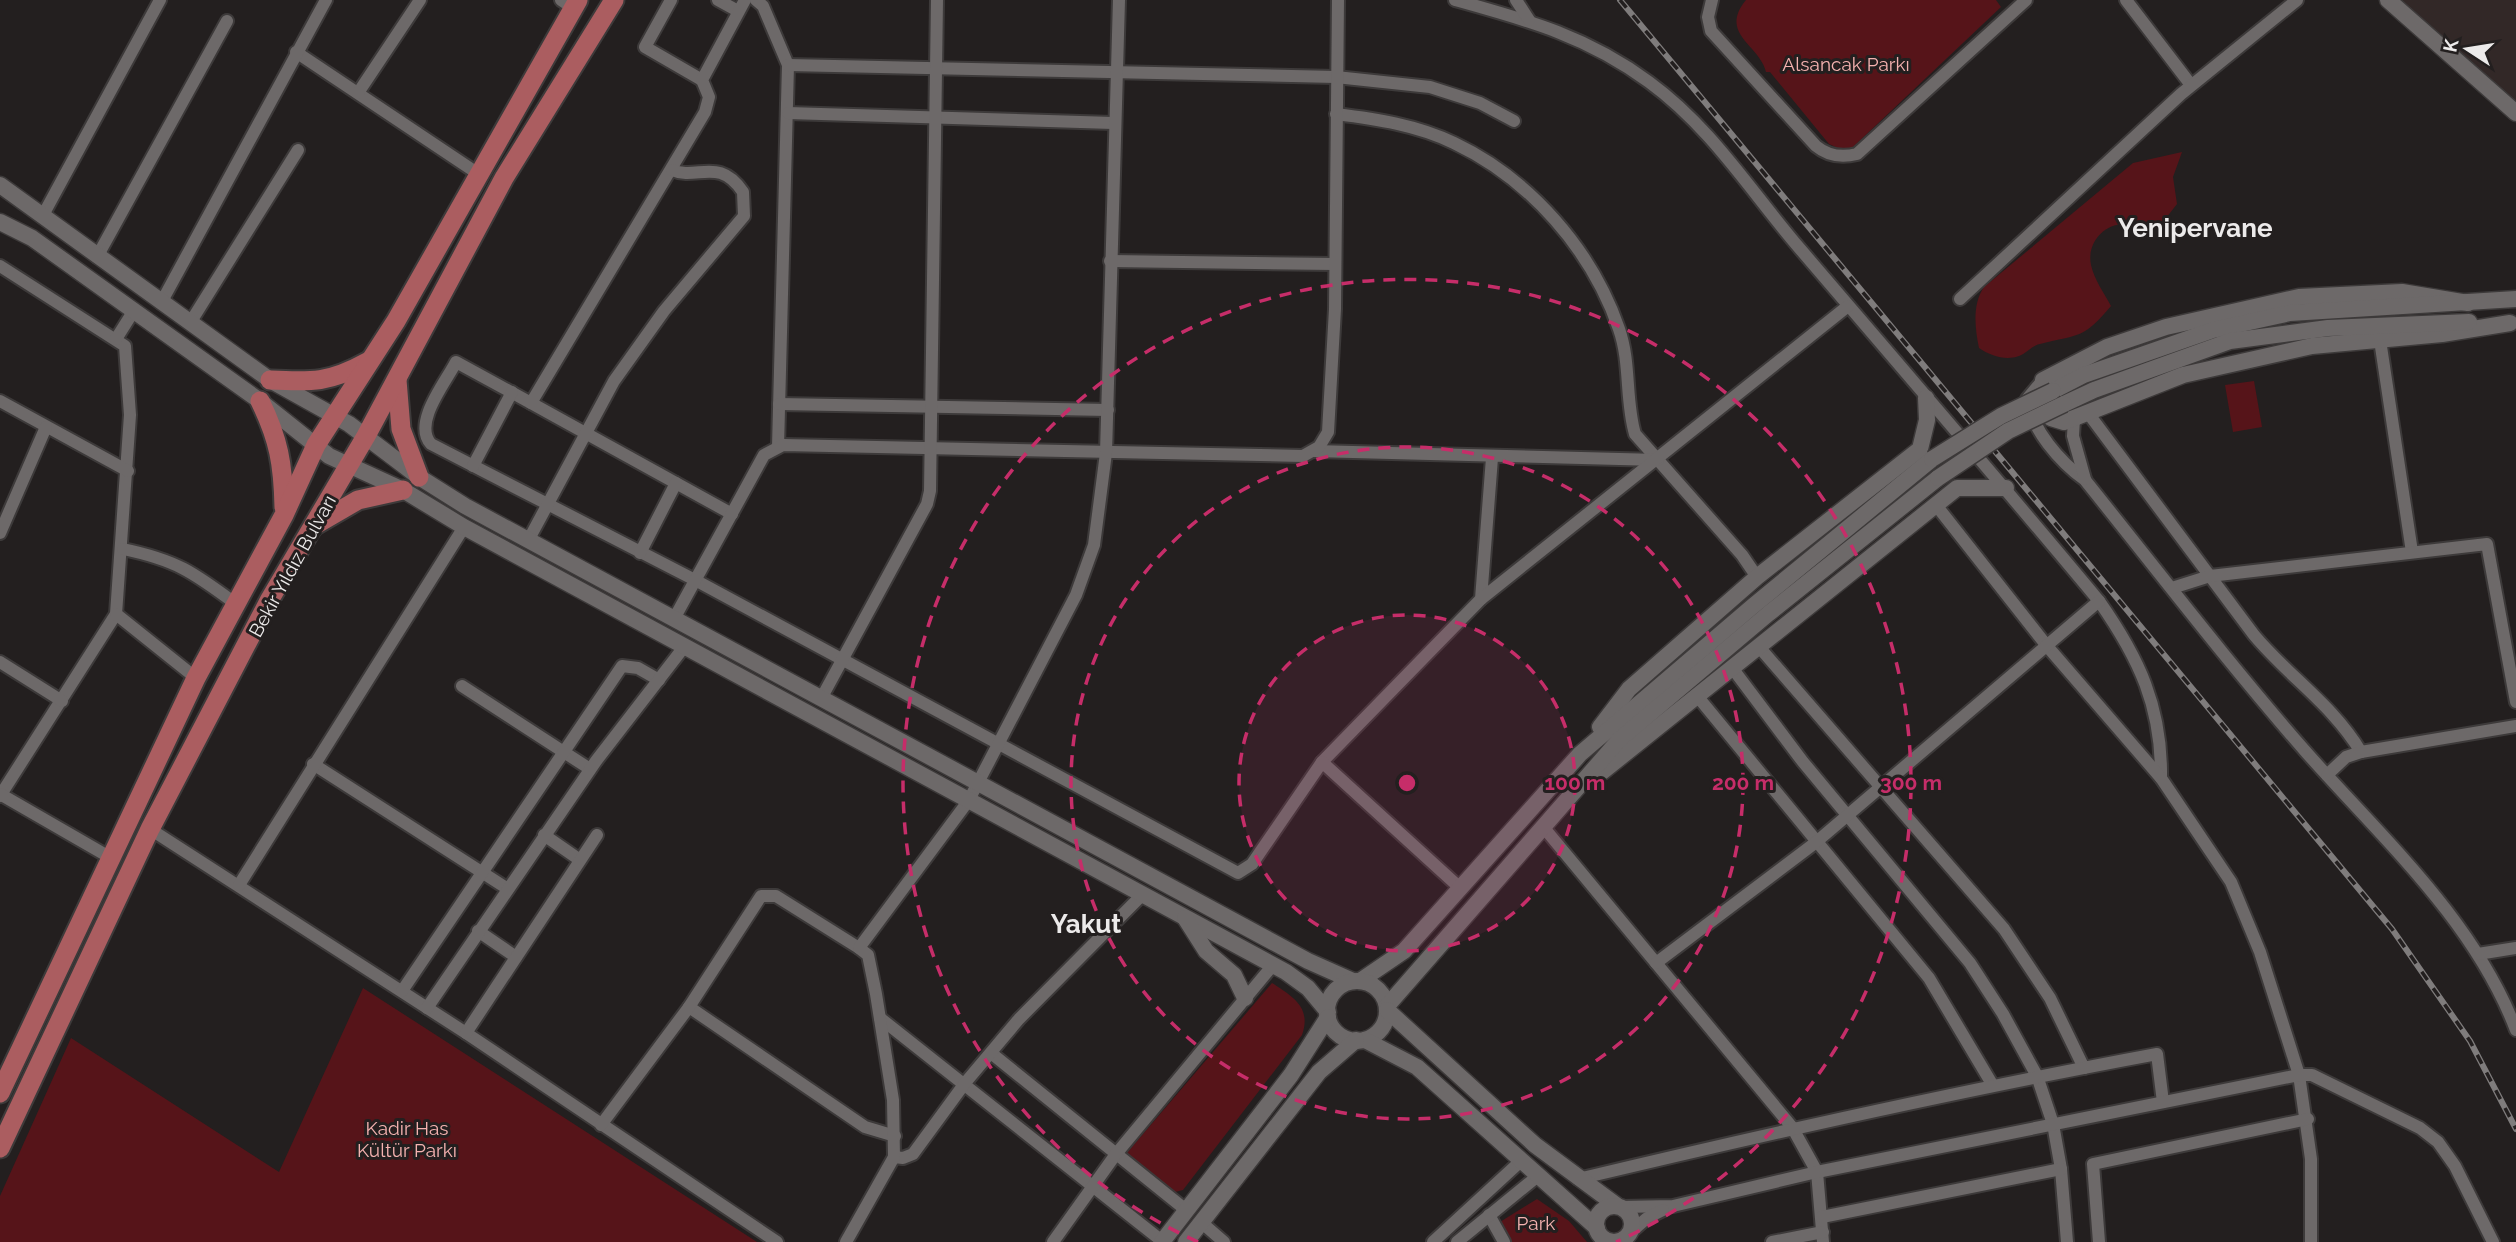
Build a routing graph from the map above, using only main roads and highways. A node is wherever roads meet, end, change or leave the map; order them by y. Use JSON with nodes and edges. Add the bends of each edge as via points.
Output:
{"nodes":[{"id":1,"x":614,"y":0,"type":"edge"},
{"id":2,"x":570,"y":3,"type":"edge"},
{"id":3,"x":370,"y":359,"type":"junction"},
{"id":4,"x":270,"y":380,"type":"road end"},
{"id":5,"x":397,"y":380,"type":"junction"},
{"id":6,"x":260,"y":401,"type":"road end"},
{"id":7,"x":419,"y":477,"type":"road end"},
{"id":8,"x":403,"y":490,"type":"road end"},
{"id":9,"x":284,"y":515,"type":"junction"},
{"id":10,"x":314,"y":526,"type":"junction"},
{"id":11,"x":0,"y":1093,"type":"edge"},
{"id":12,"x":0,"y":1148,"type":"edge"}],
"edges":[{"from":1,"to":5,"type":"main road","name":"Bekir Yıldız Bulvarı","via":[[504,177]]},
{"from":2,"to":3,"type":"main road","name":"Bekir Yıldız Bulvarı","via":[[396,321]]},
{"from":3,"to":4,"type":"main road","via":[[340,377],[318,382]]},
{"from":3,"to":9,"type":"main road","name":"Bekir Yıldız Bulvarı","via":[[316,445]]},
{"from":5,"to":7,"type":"main road","via":[[401,429]]},
{"from":5,"to":10,"type":"main road","name":"Bekir Yıldız Bulvarı"},
{"from":6,"to":9,"type":"main road","via":[[284,468]]},
{"from":8,"to":10,"type":"main road","via":[[358,500]]},
{"from":9,"to":11,"type":"main road","name":"Bekir Yıldız Bulvarı","via":[[196,678]]},
{"from":10,"to":12,"type":"main road","name":"Bekir Yıldız Bulvarı","via":[[270,599],[150,829]]}]}
